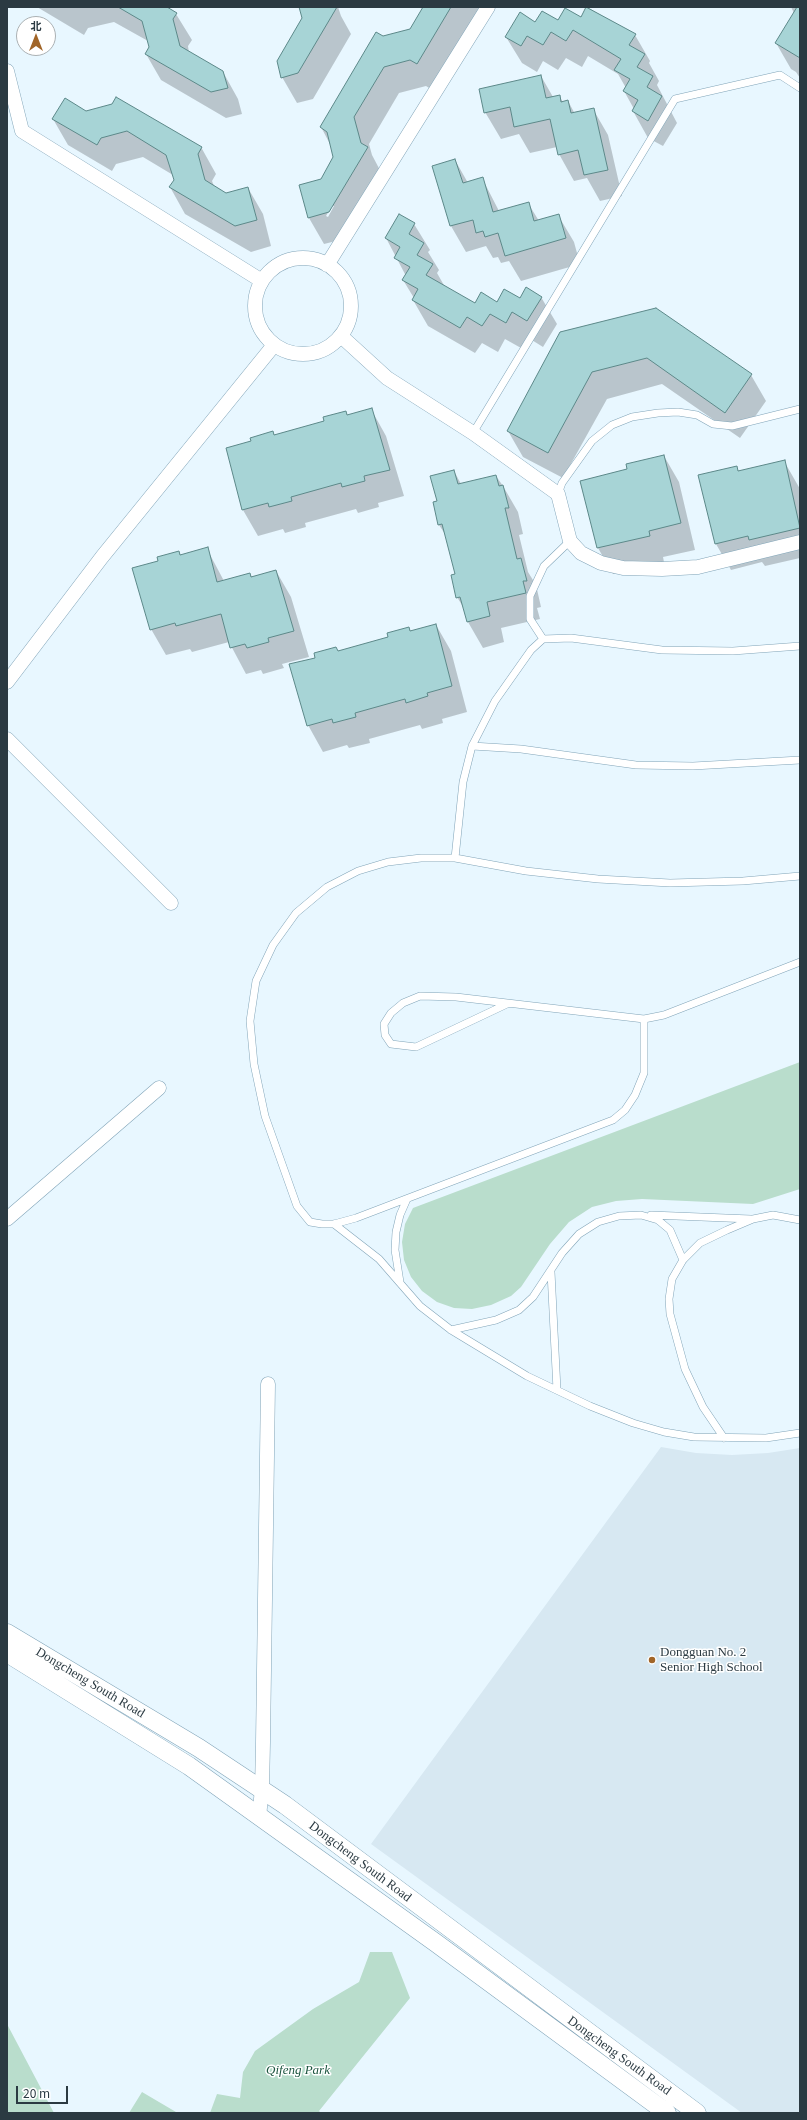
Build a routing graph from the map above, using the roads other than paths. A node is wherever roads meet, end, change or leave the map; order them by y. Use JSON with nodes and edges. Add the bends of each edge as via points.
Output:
{"nodes":[{"id":1,"x":488,"y":7,"type":"edge"},
{"id":2,"x":7,"y":71,"type":"edge"},
{"id":3,"x":800,"y":88,"type":"edge"},
{"id":4,"x":327,"y":265,"type":"junction"},
{"id":5,"x":262,"y":281,"type":"junction"},
{"id":6,"x":341,"y":336,"type":"junction"},
{"id":7,"x":274,"y":345,"type":"junction"},
{"id":8,"x":800,"y":409,"type":"edge"},
{"id":9,"x":473,"y":433,"type":"junction"},
{"id":10,"x":558,"y":494,"type":"junction"},
{"id":11,"x":570,"y":541,"type":"junction"},
{"id":12,"x":800,"y":542,"type":"edge"},
{"id":13,"x":544,"y":639,"type":"junction"},
{"id":14,"x":800,"y":646,"type":"edge"},
{"id":15,"x":7,"y":682,"type":"edge"},
{"id":16,"x":7,"y":739,"type":"edge"},
{"id":17,"x":472,"y":746,"type":"junction"},
{"id":18,"x":800,"y":760,"type":"edge"},
{"id":19,"x":455,"y":858,"type":"junction"},
{"id":20,"x":800,"y":876,"type":"edge"},
{"id":21,"x":171,"y":903,"type":"dead end"},
{"id":22,"x":800,"y":962,"type":"edge"},
{"id":23,"x":507,"y":1004,"type":"junction"},
{"id":24,"x":644,"y":1019,"type":"junction"},
{"id":25,"x":159,"y":1088,"type":"dead end"},
{"id":26,"x":407,"y":1198,"type":"junction"},
{"id":27,"x":641,"y":1215,"type":"junction"},
{"id":28,"x":799,"y":1217,"type":"edge"},
{"id":29,"x":7,"y":1219,"type":"edge"},
{"id":30,"x":753,"y":1219,"type":"junction"},
{"id":31,"x":334,"y":1224,"type":"junction"},
{"id":32,"x":683,"y":1260,"type":"junction"},
{"id":33,"x":551,"y":1272,"type":"junction"},
{"id":34,"x":401,"y":1284,"type":"junction"},
{"id":35,"x":451,"y":1330,"type":"junction"},
{"id":36,"x":268,"y":1384,"type":"dead end"},
{"id":37,"x":556,"y":1390,"type":"junction"},
{"id":38,"x":800,"y":1433,"type":"edge"},
{"id":39,"x":724,"y":1438,"type":"junction"},
{"id":40,"x":7,"y":1632,"type":"edge"},
{"id":41,"x":7,"y":1653,"type":"edge"},
{"id":42,"x":262,"y":1790,"type":"junction"},
{"id":43,"x":258,"y":1816,"type":"junction"},
{"id":44,"x":667,"y":2113,"type":"edge"},
{"id":45,"x":697,"y":2113,"type":"edge"}],
"edges":[{"from":1,"to":4,"type":"street"},
{"from":2,"to":5,"type":"street","via":[[22,131]]},
{"from":3,"to":9,"type":"lane","via":[[780,75],[675,100]]},
{"from":4,"to":5,"type":"street","via":[[304,258],[283,263],[271,270]]},
{"from":4,"to":6,"type":"street","via":[[341,277],[350,296],[352,310]]},
{"from":5,"to":7,"type":"street","via":[[255,301],[255,313],[261,330]]},
{"from":6,"to":7,"type":"street","via":[[320,352],[304,355],[288,352]]},
{"from":6,"to":9,"type":"street","via":[[387,378]]},
{"from":7,"to":15,"type":"street","via":[[102,558]]},
{"from":8,"to":10,"type":"lane","via":[[732,426],[713,424],[697,415],[678,412],[632,417],[612,425],[592,441],[562,483]]},
{"from":9,"to":10,"type":"street"},
{"from":10,"to":11,"type":"street"},
{"from":11,"to":12,"type":"street","via":[[580,553],[601,563],[623,568],[662,569],[698,567]]},
{"from":11,"to":13,"type":"lane","via":[[544,566],[530,596],[530,619]]},
{"from":13,"to":14,"type":"lane","via":[[571,638],[670,650],[733,651]]},
{"from":13,"to":17,"type":"lane","via":[[531,650],[495,701]]},
{"from":16,"to":21,"type":"street"},
{"from":17,"to":18,"type":"lane","via":[[520,749],[636,765],[693,766]]},
{"from":17,"to":19,"type":"lane","via":[[463,782]]},
{"from":19,"to":20,"type":"lane","via":[[526,871],[598,880],[743,882]]},
{"from":19,"to":31,"type":"lane","via":[[421,858],[388,862],[358,870],[327,887],[296,913],[273,945],[256,981],[250,1021],[254,1064],[265,1116],[297,1206],[310,1222]]},
{"from":22,"to":24,"type":"lane","via":[[664,1015]]},
{"from":23,"to":23,"type":"lane","via":[[456,997],[420,996],[403,1002],[391,1013],[384,1024],[385,1035],[391,1044],[416,1047]]},
{"from":23,"to":24,"type":"lane"},
{"from":24,"to":26,"type":"lane","via":[[644,1073],[635,1095],[625,1110],[613,1120]]},
{"from":25,"to":29,"type":"street"},
{"from":26,"to":31,"type":"lane"},
{"from":26,"to":34,"type":"lane","via":[[400,1215],[395,1244],[396,1267]]},
{"from":27,"to":30,"type":"lane"},
{"from":27,"to":32,"type":"lane","via":[[658,1220],[670,1230]]},
{"from":27,"to":33,"type":"lane","via":[[619,1216],[598,1222],[579,1234],[562,1253]]},
{"from":28,"to":30,"type":"lane","via":[[773,1215]]},
{"from":30,"to":32,"type":"lane","via":[[700,1243]]},
{"from":31,"to":34,"type":"lane","via":[[379,1259]]},
{"from":32,"to":39,"type":"lane","via":[[672,1279],[670,1314],[685,1369],[703,1407]]},
{"from":33,"to":35,"type":"lane","via":[[520,1310],[496,1320]]},
{"from":33,"to":37,"type":"lane"},
{"from":34,"to":35,"type":"lane","via":[[420,1306]]},
{"from":35,"to":37,"type":"lane"},
{"from":36,"to":42,"type":"street"},
{"from":37,"to":39,"type":"lane","via":[[633,1423],[664,1432],[694,1438]]},
{"from":38,"to":39,"type":"lane","via":[[766,1438]]},
{"from":40,"to":42,"type":"street","name":"Dongcheng South Road"},
{"from":41,"to":43,"type":"street","name":"Dongcheng South Road","via":[[189,1766]]},
{"from":42,"to":43,"type":"street"},
{"from":42,"to":45,"type":"street","name":"Dongcheng South Road"},
{"from":43,"to":44,"type":"street","name":"Dongcheng South Road"}]}
